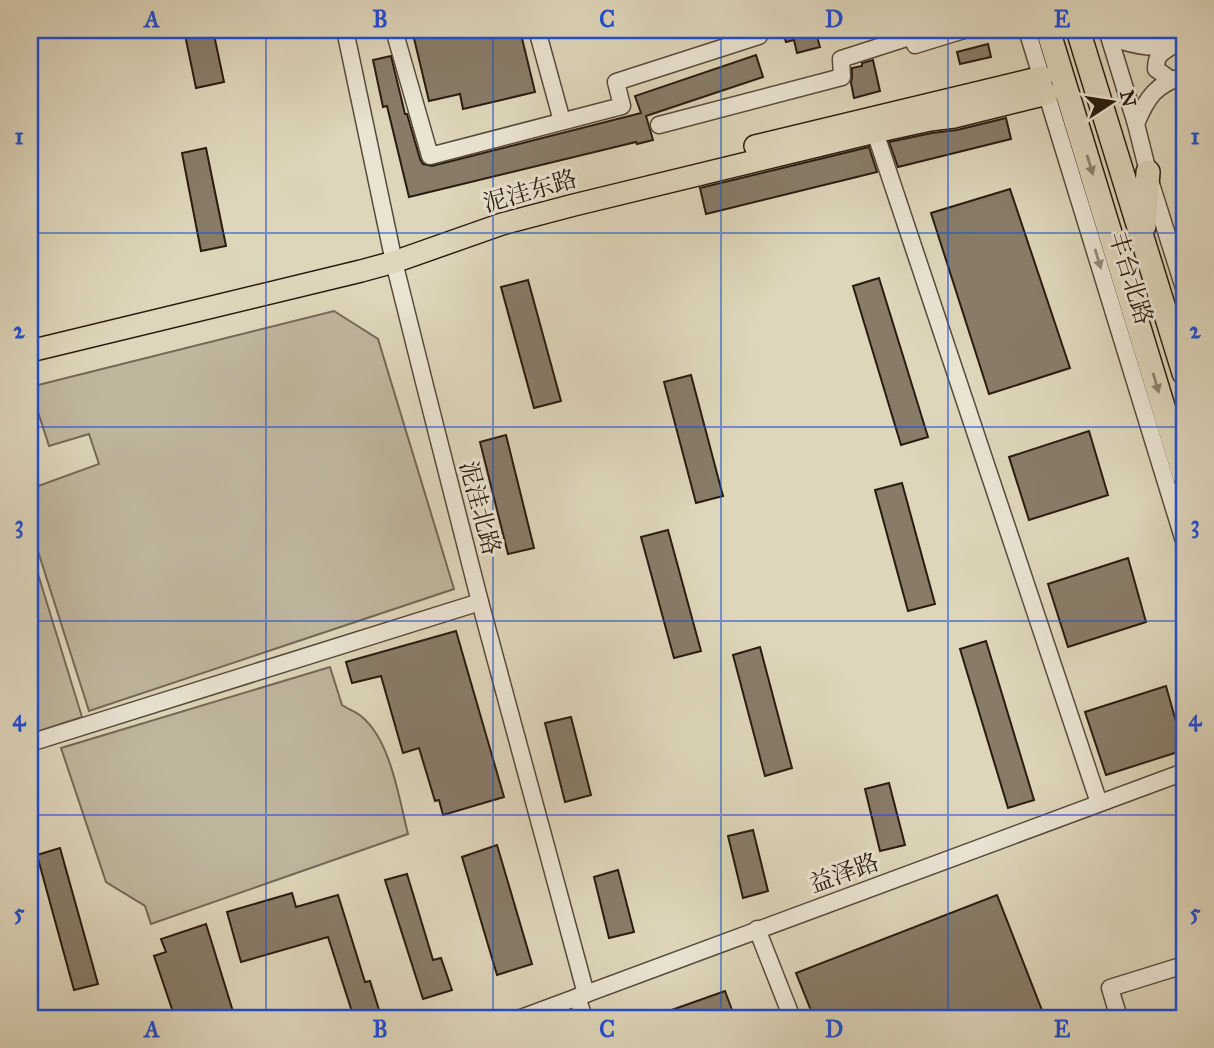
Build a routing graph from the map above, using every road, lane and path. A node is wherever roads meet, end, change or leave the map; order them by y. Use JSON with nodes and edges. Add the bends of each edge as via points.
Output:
{"nodes":[{"id":1,"x":345,"y":30,"type":"edge"},
{"id":2,"x":394,"y":30,"type":"edge"},
{"id":3,"x":537,"y":30,"type":"edge"},
{"id":4,"x":757,"y":30,"type":"edge"},
{"id":5,"x":964,"y":30,"type":"edge"},
{"id":6,"x":1027,"y":30,"type":"edge"},
{"id":7,"x":1048,"y":30,"type":"edge"},
{"id":8,"x":1078,"y":30,"type":"edge"},
{"id":9,"x":1108,"y":33,"type":"edge"},
{"id":10,"x":1179,"y":43,"type":"edge"},
{"id":11,"x":1178,"y":78,"type":"edge"},
{"id":12,"x":1005,"y":86,"type":"junction"},
{"id":13,"x":1044,"y":86,"type":"junction"},
{"id":14,"x":930,"y":120,"type":"junction"},
{"id":15,"x":562,"y":121,"type":"junction"},
{"id":16,"x":1136,"y":124,"type":"junction"},
{"id":17,"x":659,"y":125,"type":"dead end"},
{"id":18,"x":875,"y":132,"type":"junction"},
{"id":19,"x":1148,"y":172,"type":"junction"},
{"id":20,"x":1143,"y":240,"type":"junction"},
{"id":21,"x":392,"y":255,"type":"junction"},
{"id":22,"x":1184,"y":288,"type":"edge"},
{"id":23,"x":30,"y":337,"type":"edge"},
{"id":24,"x":30,"y":351,"type":"edge"},
{"id":25,"x":1184,"y":373,"type":"edge"},
{"id":26,"x":1184,"y":475,"type":"edge"},
{"id":27,"x":1184,"y":541,"type":"edge"},
{"id":28,"x":480,"y":602,"type":"junction"},
{"id":29,"x":30,"y":743,"type":"edge"},
{"id":30,"x":1184,"y":772,"type":"edge"},
{"id":31,"x":1099,"y":803,"type":"junction"},
{"id":32,"x":757,"y":929,"type":"junction"},
{"id":33,"x":1184,"y":965,"type":"edge"},
{"id":34,"x":582,"y":996,"type":"junction"},
{"id":35,"x":520,"y":1018,"type":"edge"},
{"id":36,"x":584,"y":1018,"type":"edge"},
{"id":37,"x":792,"y":1018,"type":"edge"},
{"id":38,"x":1119,"y":1018,"type":"edge"}],
"edges":[{"from":1,"to":21,"type":"street","name":"泥洼北路"},
{"from":2,"to":15,"type":"street","via":[[430,156]]},
{"from":3,"to":15,"type":"street"},
{"from":4,"to":15,"type":"street","via":[[759,36],[616,82],[622,106]]},
{"from":5,"to":17,"type":"street","via":[[915,45],[913,36],[841,59],[842,77]]},
{"from":6,"to":13,"type":"street","name":"丰台北路"},
{"from":7,"to":26,"type":"highway","name":"丰台北路","one_way":true},
{"from":8,"to":20,"type":"highway","name":"丰台北路"},
{"from":9,"to":10,"type":"street","via":[[1135,46]]},
{"from":9,"to":16,"type":"street","name":"丰台北路"},
{"from":10,"to":11,"type":"street","via":[[1156,60],[1156,69]]},
{"from":11,"to":16,"type":"street","via":[[1158,87]]},
{"from":12,"to":13,"type":"main road","name":"泥洼东路"},
{"from":12,"to":14,"type":"main road","via":[[1010,93],[1007,98]]},
{"from":12,"to":21,"type":"main road","name":"泥洼东路","via":[[511,207]]},
{"from":13,"to":14,"type":"main road","name":"泥洼东路","via":[[954,117]]},
{"from":13,"to":27,"type":"street","name":"丰台北路","one_way":true},
{"from":14,"to":18,"type":"main road","name":"泥洼东路"},
{"from":16,"to":19,"type":"street","name":"丰台北路"},
{"from":18,"to":21,"type":"main road","name":"泥洼东路","via":[[574,205]]},
{"from":18,"to":31,"type":"street"},
{"from":19,"to":20,"type":"highway"},
{"from":19,"to":22,"type":"street","name":"丰台北路"},
{"from":20,"to":25,"type":"highway","name":"丰台北路"},
{"from":21,"to":23,"type":"main road","name":"泥洼东路"},
{"from":21,"to":24,"type":"main road","name":"泥洼东路","via":[[361,271]]},
{"from":21,"to":28,"type":"street","name":"泥洼北路"},
{"from":28,"to":29,"type":"street"},
{"from":28,"to":34,"type":"street","name":"泥洼北路"},
{"from":30,"to":31,"type":"street","name":"益泽路"},
{"from":31,"to":32,"type":"street","name":"益泽路"},
{"from":32,"to":34,"type":"street","name":"益泽路"},
{"from":32,"to":37,"type":"street"},
{"from":33,"to":38,"type":"street","via":[[1110,988]]},
{"from":34,"to":35,"type":"street","name":"益泽路"},
{"from":34,"to":36,"type":"street","name":"泥洼北路"}]}
